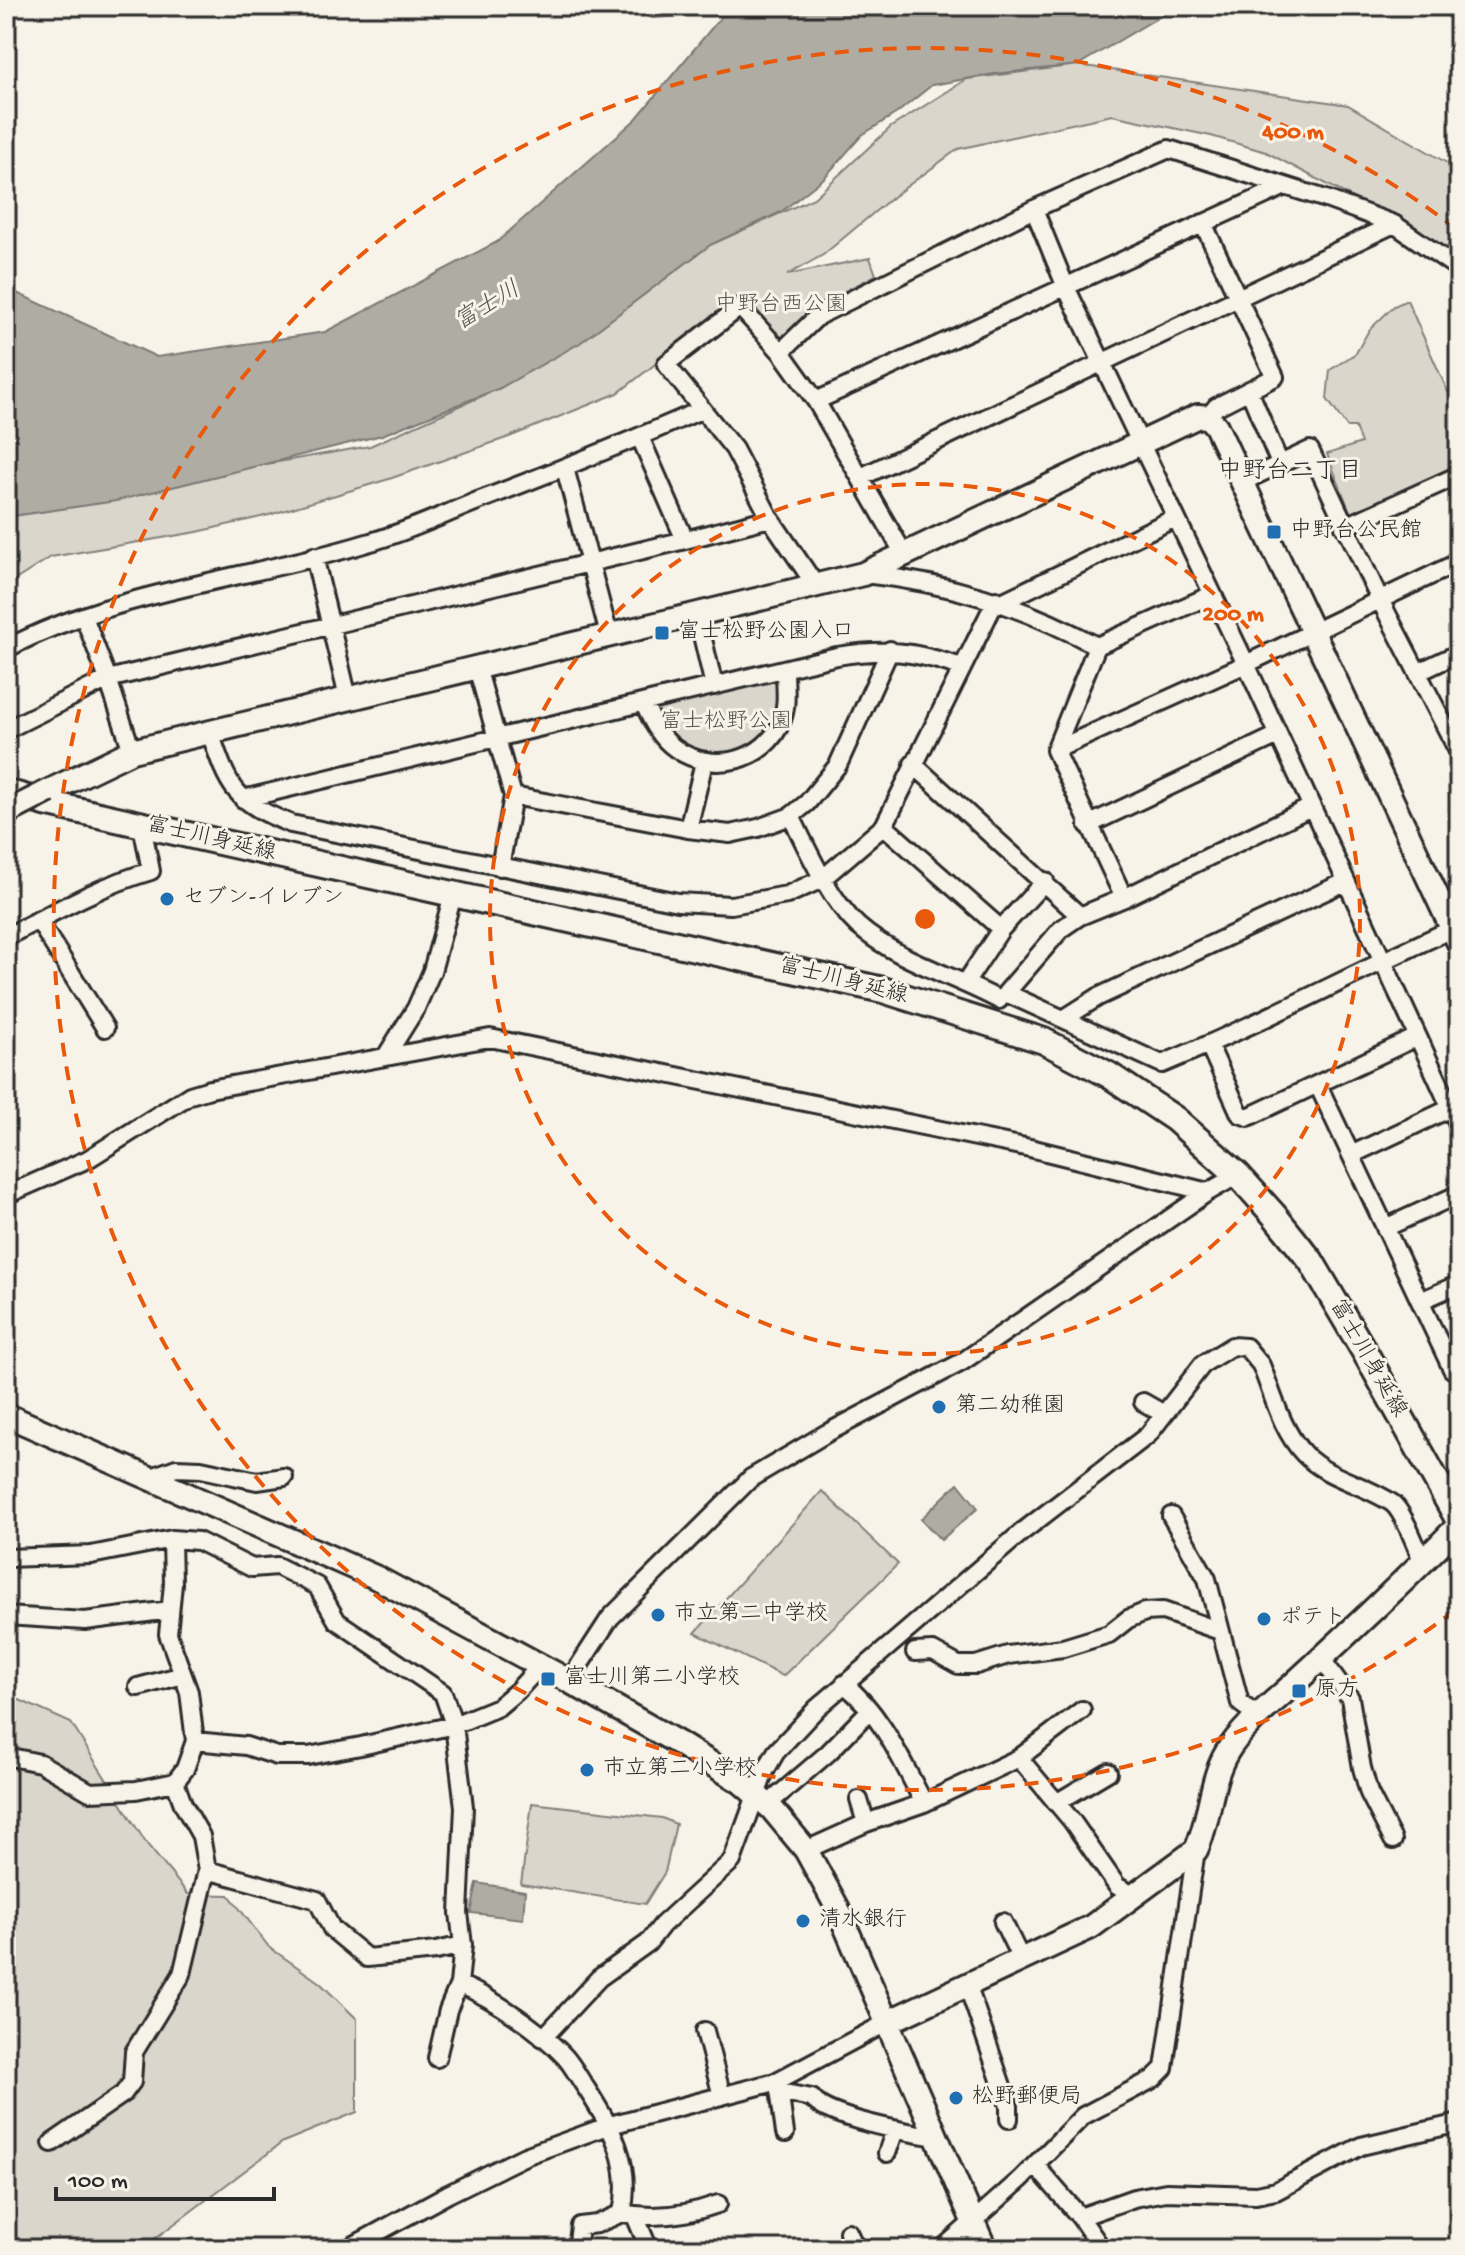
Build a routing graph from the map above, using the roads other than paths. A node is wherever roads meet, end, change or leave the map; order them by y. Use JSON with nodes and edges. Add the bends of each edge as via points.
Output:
{"nodes":[{"id":1,"x":1283,"y":187,"type":"junction"},
{"id":2,"x":1034,"y":209,"type":"junction"},
{"id":3,"x":1203,"y":223,"type":"junction"},
{"id":4,"x":1394,"y":224,"type":"junction"},
{"id":5,"x":1459,"y":269,"type":"edge"},
{"id":6,"x":1065,"y":285,"type":"junction"},
{"id":7,"x":1239,"y":298,"type":"junction"},
{"id":8,"x":781,"y":352,"type":"junction"},
{"id":9,"x":1102,"y":362,"type":"junction"},
{"id":10,"x":1249,"y":390,"type":"junction"},
{"id":11,"x":816,"y":401,"type":"junction"},
{"id":12,"x":701,"y":410,"type":"junction"},
{"id":13,"x":1208,"y":417,"type":"junction"},
{"id":14,"x":640,"y":437,"type":"junction"},
{"id":15,"x":1139,"y":442,"type":"junction"},
{"id":16,"x":1280,"y":464,"type":"junction"},
{"id":17,"x":565,"y":468,"type":"junction"},
{"id":18,"x":1459,"y":475,"type":"edge"},
{"id":19,"x":861,"y":477,"type":"junction"},
{"id":20,"x":1242,"y":482,"type":"junction"},
{"id":21,"x":770,"y":518,"type":"junction"},
{"id":22,"x":1175,"y":518,"type":"junction"},
{"id":23,"x":1344,"y":527,"type":"junction"},
{"id":24,"x":685,"y":540,"type":"junction"},
{"id":25,"x":904,"y":554,"type":"junction"},
{"id":26,"x":314,"y":556,"type":"junction"},
{"id":27,"x":591,"y":562,"type":"junction"},
{"id":28,"x":1459,"y":562,"type":"edge"},
{"id":29,"x":863,"y":574,"type":"junction"},
{"id":30,"x":816,"y":586,"type":"junction"},
{"id":31,"x":1211,"y":595,"type":"junction"},
{"id":32,"x":1380,"y":600,"type":"junction"},
{"id":33,"x":999,"y":601,"type":"junction"},
{"id":34,"x":697,"y":614,"type":"junction"},
{"id":35,"x":84,"y":617,"type":"junction"},
{"id":36,"x":331,"y":625,"type":"junction"},
{"id":37,"x":1312,"y":633,"type":"junction"},
{"id":38,"x":609,"y":635,"type":"junction"},
{"id":39,"x":1097,"y":646,"type":"junction"},
{"id":40,"x":6,"y":649,"type":"edge"},
{"id":41,"x":890,"y":650,"type":"junction"},
{"id":42,"x":1459,"y":653,"type":"edge"},
{"id":43,"x":1246,"y":664,"type":"junction"},
{"id":44,"x":477,"y":667,"type":"junction"},
{"id":45,"x":961,"y":667,"type":"junction"},
{"id":46,"x":785,"y":670,"type":"junction"},
{"id":47,"x":1419,"y":672,"type":"junction"},
{"id":48,"x":108,"y":679,"type":"junction"},
{"id":49,"x":714,"y":686,"type":"junction"},
{"id":50,"x":348,"y":698,"type":"junction"},
{"id":51,"x":644,"y":704,"type":"junction"},
{"id":52,"x":6,"y":730,"type":"edge"},
{"id":53,"x":210,"y":732,"type":"junction"},
{"id":54,"x":1278,"y":735,"type":"junction"},
{"id":55,"x":496,"y":737,"type":"junction"},
{"id":56,"x":1458,"y":748,"type":"edge"},
{"id":57,"x":1055,"y":750,"type":"junction"},
{"id":58,"x":132,"y":751,"type":"junction"},
{"id":59,"x":704,"y":762,"type":"junction"},
{"id":60,"x":913,"y":764,"type":"junction"},
{"id":61,"x":6,"y":792,"type":"edge"},
{"id":62,"x":513,"y":796,"type":"junction"},
{"id":63,"x":243,"y":799,"type":"junction"},
{"id":64,"x":1311,"y":807,"type":"junction"},
{"id":65,"x":6,"y":813,"type":"edge"},
{"id":66,"x":791,"y":816,"type":"junction"},
{"id":67,"x":142,"y":825,"type":"junction"},
{"id":68,"x":1088,"y":825,"type":"junction"},
{"id":69,"x":884,"y":826,"type":"junction"},
{"id":70,"x":688,"y":829,"type":"junction"},
{"id":71,"x":500,"y":867,"type":"junction"},
{"id":72,"x":822,"y":879,"type":"junction"},
{"id":73,"x":1045,"y":881,"type":"junction"},
{"id":74,"x":1345,"y":882,"type":"junction"},
{"id":75,"x":453,"y":895,"type":"junction"},
{"id":76,"x":1124,"y":898,"type":"junction"},
{"id":77,"x":1080,"y":916,"type":"junction"},
{"id":78,"x":38,"y":920,"type":"junction"},
{"id":79,"x":1001,"y":929,"type":"junction"},
{"id":80,"x":1457,"y":933,"type":"edge"},
{"id":81,"x":6,"y":937,"type":"edge"},
{"id":82,"x":1382,"y":960,"type":"junction"},
{"id":83,"x":966,"y":982,"type":"junction"},
{"id":84,"x":999,"y":1000,"type":"dead end"},
{"id":85,"x":1065,"y":1018,"type":"junction"},
{"id":86,"x":105,"y":1028,"type":"dead end"},
{"id":87,"x":1417,"y":1037,"type":"junction"},
{"id":88,"x":1209,"y":1045,"type":"junction"},
{"id":89,"x":386,"y":1056,"type":"junction"},
{"id":90,"x":1318,"y":1085,"type":"junction"},
{"id":91,"x":1451,"y":1108,"type":"junction"},
{"id":92,"x":1459,"y":1126,"type":"edge"},
{"id":93,"x":1351,"y":1155,"type":"junction"},
{"id":94,"x":1238,"y":1175,"type":"junction"},
{"id":95,"x":1208,"y":1192,"type":"junction"},
{"id":96,"x":1459,"y":1194,"type":"edge"},
{"id":97,"x":6,"y":1195,"type":"edge"},
{"id":98,"x":1385,"y":1228,"type":"junction"},
{"id":99,"x":1459,"y":1284,"type":"edge"},
{"id":100,"x":1420,"y":1301,"type":"junction"},
{"id":101,"x":1459,"y":1370,"type":"edge"},
{"id":102,"x":1143,"y":1402,"type":"dead end"},
{"id":103,"x":1164,"y":1414,"type":"junction"},
{"id":104,"x":6,"y":1415,"type":"edge"},
{"id":105,"x":284,"y":1477,"type":"dead end"},
{"id":106,"x":149,"y":1478,"type":"junction"},
{"id":107,"x":1171,"y":1516,"type":"dead end"},
{"id":108,"x":1459,"y":1523,"type":"edge"},
{"id":109,"x":172,"y":1539,"type":"junction"},
{"id":110,"x":6,"y":1558,"type":"edge"},
{"id":111,"x":1423,"y":1563,"type":"junction"},
{"id":112,"x":170,"y":1610,"type":"junction"},
{"id":113,"x":6,"y":1616,"type":"edge"},
{"id":114,"x":1220,"y":1631,"type":"junction"},
{"id":115,"x":915,"y":1652,"type":"dead end"},
{"id":116,"x":1321,"y":1658,"type":"junction"},
{"id":117,"x":541,"y":1665,"type":"junction"},
{"id":118,"x":183,"y":1675,"type":"junction"},
{"id":119,"x":569,"y":1681,"type":"junction"},
{"id":120,"x":844,"y":1684,"type":"junction"},
{"id":121,"x":138,"y":1687,"type":"dead end"},
{"id":122,"x":870,"y":1710,"type":"junction"},
{"id":123,"x":1082,"y":1710,"type":"dead end"},
{"id":124,"x":1259,"y":1717,"type":"junction"},
{"id":125,"x":454,"y":1725,"type":"junction"},
{"id":126,"x":195,"y":1741,"type":"junction"},
{"id":127,"x":6,"y":1756,"type":"edge"},
{"id":128,"x":1019,"y":1758,"type":"junction"},
{"id":129,"x":1108,"y":1772,"type":"dead end"},
{"id":130,"x":175,"y":1782,"type":"junction"},
{"id":131,"x":761,"y":1800,"type":"junction"},
{"id":132,"x":859,"y":1800,"type":"dead end"},
{"id":133,"x":924,"y":1803,"type":"junction"},
{"id":134,"x":1056,"y":1803,"type":"junction"},
{"id":135,"x":866,"y":1823,"type":"junction"},
{"id":136,"x":1393,"y":1840,"type":"dead end"},
{"id":137,"x":806,"y":1850,"type":"junction"},
{"id":138,"x":1196,"y":1850,"type":"junction"},
{"id":139,"x":207,"y":1870,"type":"junction"},
{"id":140,"x":1135,"y":1897,"type":"junction"},
{"id":141,"x":1003,"y":1922,"type":"dead end"},
{"id":142,"x":463,"y":1945,"type":"junction"},
{"id":143,"x":1021,"y":1959,"type":"junction"},
{"id":144,"x":459,"y":1984,"type":"junction"},
{"id":145,"x":967,"y":1984,"type":"junction"},
{"id":146,"x":888,"y":2022,"type":"junction"},
{"id":147,"x":705,"y":2031,"type":"dead end"},
{"id":148,"x":543,"y":2038,"type":"junction"},
{"id":149,"x":437,"y":2058,"type":"dead end"},
{"id":150,"x":778,"y":2086,"type":"junction"},
{"id":151,"x":722,"y":2096,"type":"junction"},
{"id":152,"x":1009,"y":2119,"type":"dead end"},
{"id":153,"x":1459,"y":2123,"type":"edge"},
{"id":154,"x":610,"y":2125,"type":"junction"},
{"id":155,"x":895,"y":2130,"type":"junction"},
{"id":156,"x":785,"y":2133,"type":"dead end"},
{"id":157,"x":937,"y":2137,"type":"junction"},
{"id":158,"x":52,"y":2143,"type":"dead end"},
{"id":159,"x":887,"y":2153,"type":"dead end"},
{"id":160,"x":1035,"y":2165,"type":"junction"},
{"id":161,"x":718,"y":2204,"type":"dead end"},
{"id":162,"x":628,"y":2214,"type":"junction"},
{"id":163,"x":1080,"y":2217,"type":"junction"},
{"id":164,"x":973,"y":2222,"type":"junction"},
{"id":165,"x":848,"y":2232,"type":"dead end"},
{"id":166,"x":347,"y":2249,"type":"edge"},
{"id":167,"x":577,"y":2249,"type":"edge"},
{"id":168,"x":649,"y":2249,"type":"edge"},
{"id":169,"x":856,"y":2249,"type":"edge"},
{"id":170,"x":942,"y":2249,"type":"edge"},
{"id":171,"x":985,"y":2249,"type":"edge"},
{"id":172,"x":1102,"y":2249,"type":"edge"}],
"edges":[{"from":1,"to":2,"type":"street","via":[[1169,149]]},
{"from":1,"to":3,"type":"street"},
{"from":1,"to":4,"type":"street"},
{"from":2,"to":6,"type":"street"},
{"from":2,"to":8,"type":"street","via":[[818,316]]},
{"from":3,"to":6,"type":"street"},
{"from":3,"to":7,"type":"street"},
{"from":4,"to":5,"type":"street"},
{"from":4,"to":7,"type":"street"},
{"from":6,"to":9,"type":"street"},
{"from":6,"to":11,"type":"street"},
{"from":7,"to":9,"type":"street"},
{"from":7,"to":10,"type":"street","via":[[1275,377]]},
{"from":8,"to":11,"type":"street"},
{"from":8,"to":12,"type":"street","via":[[740,307],[666,364]]},
{"from":9,"to":15,"type":"street"},
{"from":9,"to":19,"type":"street"},
{"from":10,"to":13,"type":"street"},
{"from":10,"to":16,"type":"street"},
{"from":11,"to":19,"type":"street"},
{"from":12,"to":14,"type":"street"},
{"from":12,"to":21,"type":"street","via":[[734,449]]},
{"from":13,"to":15,"type":"street","via":[[1198,416]]},
{"from":13,"to":20,"type":"street"},
{"from":14,"to":17,"type":"street"},
{"from":14,"to":24,"type":"street"},
{"from":15,"to":22,"type":"street"},
{"from":15,"to":25,"type":"street"},
{"from":16,"to":20,"type":"street"},
{"from":16,"to":23,"type":"street","via":[[1310,450]]},
{"from":17,"to":26,"type":"street","via":[[369,543]]},
{"from":17,"to":27,"type":"street"},
{"from":18,"to":23,"type":"street"},
{"from":19,"to":25,"type":"street"},
{"from":20,"to":37,"type":"street"},
{"from":21,"to":24,"type":"street"},
{"from":21,"to":30,"type":"street"},
{"from":22,"to":31,"type":"street"},
{"from":22,"to":33,"type":"street"},
{"from":23,"to":32,"type":"street"},
{"from":24,"to":27,"type":"street"},
{"from":25,"to":29,"type":"street"},
{"from":26,"to":35,"type":"street"},
{"from":26,"to":36,"type":"street"},
{"from":27,"to":36,"type":"street"},
{"from":27,"to":38,"type":"street"},
{"from":28,"to":32,"type":"street"},
{"from":29,"to":30,"type":"street"},
{"from":29,"to":33,"type":"street","via":[[910,578]]},
{"from":30,"to":34,"type":"street"},
{"from":31,"to":39,"type":"street"},
{"from":31,"to":43,"type":"street"},
{"from":32,"to":37,"type":"street"},
{"from":32,"to":47,"type":"street"},
{"from":33,"to":39,"type":"street"},
{"from":33,"to":45,"type":"street"},
{"from":34,"to":38,"type":"street"},
{"from":34,"to":49,"type":"street"},
{"from":35,"to":40,"type":"street"},
{"from":35,"to":48,"type":"street"},
{"from":36,"to":48,"type":"street"},
{"from":36,"to":50,"type":"street"},
{"from":37,"to":43,"type":"street"},
{"from":37,"to":80,"type":"street"},
{"from":38,"to":44,"type":"street"},
{"from":39,"to":57,"type":"street"},
{"from":41,"to":45,"type":"street"},
{"from":41,"to":46,"type":"street","via":[[837,656]]},
{"from":41,"to":66,"type":"street","via":[[838,765]]},
{"from":42,"to":47,"type":"street"},
{"from":43,"to":54,"type":"street"},
{"from":43,"to":57,"type":"street"},
{"from":44,"to":50,"type":"street"},
{"from":44,"to":55,"type":"street"},
{"from":45,"to":60,"type":"street"},
{"from":46,"to":49,"type":"street"},
{"from":46,"to":59,"type":"street","via":[[782,720],[763,747],[738,760]]},
{"from":47,"to":56,"type":"street"},
{"from":48,"to":52,"type":"street"},
{"from":48,"to":58,"type":"street"},
{"from":49,"to":51,"type":"street"},
{"from":50,"to":53,"type":"street"},
{"from":51,"to":55,"type":"street"},
{"from":51,"to":59,"type":"street","via":[[657,731],[676,749]]},
{"from":53,"to":58,"type":"street"},
{"from":53,"to":63,"type":"street","via":[[224,776]]},
{"from":54,"to":64,"type":"street"},
{"from":54,"to":68,"type":"street"},
{"from":55,"to":62,"type":"street"},
{"from":55,"to":63,"type":"street"},
{"from":57,"to":68,"type":"street"},
{"from":58,"to":65,"type":"street","bridge":true},
{"from":59,"to":70,"type":"street"},
{"from":60,"to":69,"type":"street"},
{"from":60,"to":73,"type":"street"},
{"from":61,"to":67,"type":"main road","name":"富士川身延線"},
{"from":62,"to":70,"type":"street"},
{"from":62,"to":71,"type":"street"},
{"from":63,"to":71,"type":"street","via":[[291,824]]},
{"from":64,"to":74,"type":"street"},
{"from":64,"to":76,"type":"street"},
{"from":66,"to":70,"type":"street","via":[[730,834]]},
{"from":66,"to":72,"type":"street"},
{"from":67,"to":75,"type":"main road","name":"富士川身延線"},
{"from":67,"to":78,"type":"street","via":[[151,871]]},
{"from":68,"to":76,"type":"street"},
{"from":69,"to":72,"type":"street"},
{"from":69,"to":79,"type":"street"},
{"from":71,"to":72,"type":"street","via":[[678,902],[731,905],[787,895]]},
{"from":72,"to":83,"type":"street","via":[[857,925],[898,953]]},
{"from":73,"to":77,"type":"street"},
{"from":73,"to":79,"type":"street"},
{"from":74,"to":82,"type":"street"},
{"from":74,"to":85,"type":"street","via":[[1098,997]]},
{"from":75,"to":89,"type":"street","via":[[432,971]]},
{"from":75,"to":94,"type":"main road","name":"富士川身延線","via":[[883,990],[1044,1041],[1109,1075],[1175,1119]]},
{"from":76,"to":77,"type":"street"},
{"from":77,"to":85,"type":"street","via":[[1061,929],[1006,993]]},
{"from":78,"to":81,"type":"street"},
{"from":78,"to":86,"type":"street"},
{"from":79,"to":83,"type":"street"},
{"from":80,"to":82,"type":"street"},
{"from":82,"to":87,"type":"street"},
{"from":82,"to":88,"type":"street"},
{"from":83,"to":84,"type":"street"},
{"from":85,"to":88,"type":"street","via":[[1162,1064]]},
{"from":87,"to":90,"type":"street"},
{"from":87,"to":91,"type":"street"},
{"from":88,"to":90,"type":"street","via":[[1240,1114],[1248,1117]]},
{"from":89,"to":95,"type":"street","via":[[490,1038],[1030,1148]]},
{"from":89,"to":97,"type":"street","via":[[190,1095],[88,1159]]},
{"from":90,"to":93,"type":"street"},
{"from":91,"to":92,"type":"street"},
{"from":91,"to":93,"type":"street"},
{"from":93,"to":98,"type":"street"},
{"from":94,"to":95,"type":"street"},
{"from":94,"to":108,"type":"main road","name":"富士川身延線","via":[[1311,1261]]},
{"from":95,"to":119,"type":"street","via":[[962,1362],[751,1478],[610,1618]]},
{"from":96,"to":98,"type":"street"},
{"from":98,"to":100,"type":"street"},
{"from":99,"to":100,"type":"street"},
{"from":100,"to":101,"type":"street","via":[[1452,1369]]},
{"from":102,"to":103,"type":"street"},
{"from":103,"to":111,"type":"street","via":[[1203,1364],[1232,1346],[1246,1347],[1261,1365],[1288,1431],[1304,1454],[1394,1504]]},
{"from":103,"to":120,"type":"street","via":[[1148,1435],[1022,1532]]},
{"from":104,"to":106,"type":"street"},
{"from":105,"to":106,"type":"street","via":[[257,1481],[172,1461]]},
{"from":106,"to":117,"type":"street","via":[[375,1577]]},
{"from":107,"to":114,"type":"street","via":[[1207,1579]]},
{"from":108,"to":111,"type":"street"},
{"from":109,"to":110,"type":"street","via":[[91,1555]]},
{"from":109,"to":112,"type":"street"},
{"from":109,"to":125,"type":"street","via":[[198,1541],[252,1568],[277,1566],[317,1586],[337,1621],[443,1693]]},
{"from":111,"to":116,"type":"street"},
{"from":112,"to":113,"type":"street","via":[[85,1621]]},
{"from":112,"to":118,"type":"street","via":[[168,1634]]},
{"from":114,"to":115,"type":"street","via":[[1163,1611],[1145,1612],[1109,1634],[976,1665],[958,1665],[933,1651]]},
{"from":114,"to":124,"type":"street","via":[[1240,1703]]},
{"from":116,"to":124,"type":"street"},
{"from":116,"to":136,"type":"street","via":[[1350,1698],[1369,1793]]},
{"from":117,"to":119,"type":"street"},
{"from":117,"to":125,"type":"street","via":[[498,1707]]},
{"from":118,"to":121,"type":"street"},
{"from":118,"to":126,"type":"street"},
{"from":119,"to":131,"type":"street","via":[[711,1763]]},
{"from":120,"to":122,"type":"street"},
{"from":120,"to":131,"type":"street","via":[[776,1752]]},
{"from":122,"to":131,"type":"street","via":[[828,1753]]},
{"from":122,"to":133,"type":"street"},
{"from":123,"to":128,"type":"street"},
{"from":124,"to":138,"type":"street","via":[[1229,1748],[1217,1770]]},
{"from":125,"to":126,"type":"street","via":[[308,1756],[277,1756],[246,1746]]},
{"from":125,"to":142,"type":"street","via":[[464,1807],[459,1913]]},
{"from":126,"to":130,"type":"street"},
{"from":127,"to":130,"type":"street","via":[[40,1763],[90,1792]]},
{"from":128,"to":133,"type":"street"},
{"from":128,"to":134,"type":"street"},
{"from":129,"to":134,"type":"street"},
{"from":130,"to":139,"type":"street","via":[[201,1836]]},
{"from":131,"to":137,"type":"street"},
{"from":131,"to":148,"type":"street","via":[[732,1861],[648,1943],[599,1978]]},
{"from":132,"to":135,"type":"street"},
{"from":133,"to":135,"type":"street"},
{"from":134,"to":140,"type":"street","via":[[1117,1886]]},
{"from":135,"to":137,"type":"street"},
{"from":137,"to":146,"type":"street"},
{"from":138,"to":140,"type":"street"},
{"from":138,"to":160,"type":"street","via":[[1164,2068],[1083,2116]]},
{"from":139,"to":142,"type":"street","via":[[317,1900],[332,1929],[367,1958]]},
{"from":139,"to":158,"type":"street","via":[[182,1974],[134,2052],[132,2082],[123,2094]]},
{"from":140,"to":143,"type":"street","via":[[1091,1927]]},
{"from":141,"to":143,"type":"street"},
{"from":142,"to":144,"type":"street"},
{"from":143,"to":145,"type":"street"},
{"from":144,"to":148,"type":"street"},
{"from":144,"to":149,"type":"street"},
{"from":145,"to":146,"type":"street"},
{"from":145,"to":152,"type":"street"},
{"from":146,"to":150,"type":"street"},
{"from":146,"to":157,"type":"street"},
{"from":147,"to":151,"type":"street"},
{"from":148,"to":154,"type":"street","via":[[566,2058]]},
{"from":150,"to":151,"type":"street"},
{"from":150,"to":155,"type":"street","via":[[812,2098],[817,2105]]},
{"from":150,"to":156,"type":"street"},
{"from":151,"to":154,"type":"street"},
{"from":153,"to":163,"type":"street","via":[[1361,2146],[1276,2191],[1166,2192]]},
{"from":154,"to":162,"type":"street","via":[[626,2181]]},
{"from":154,"to":166,"type":"street","via":[[525,2156]]},
{"from":155,"to":157,"type":"street"},
{"from":155,"to":159,"type":"street"},
{"from":157,"to":164,"type":"street"},
{"from":160,"to":163,"type":"street"},
{"from":160,"to":164,"type":"street"},
{"from":161,"to":162,"type":"street","via":[[692,2213]]},
{"from":162,"to":167,"type":"street","via":[[580,2226]]},
{"from":162,"to":168,"type":"street"},
{"from":163,"to":172,"type":"street"},
{"from":164,"to":170,"type":"street"},
{"from":164,"to":171,"type":"street"},
{"from":165,"to":169,"type":"street"}]}
